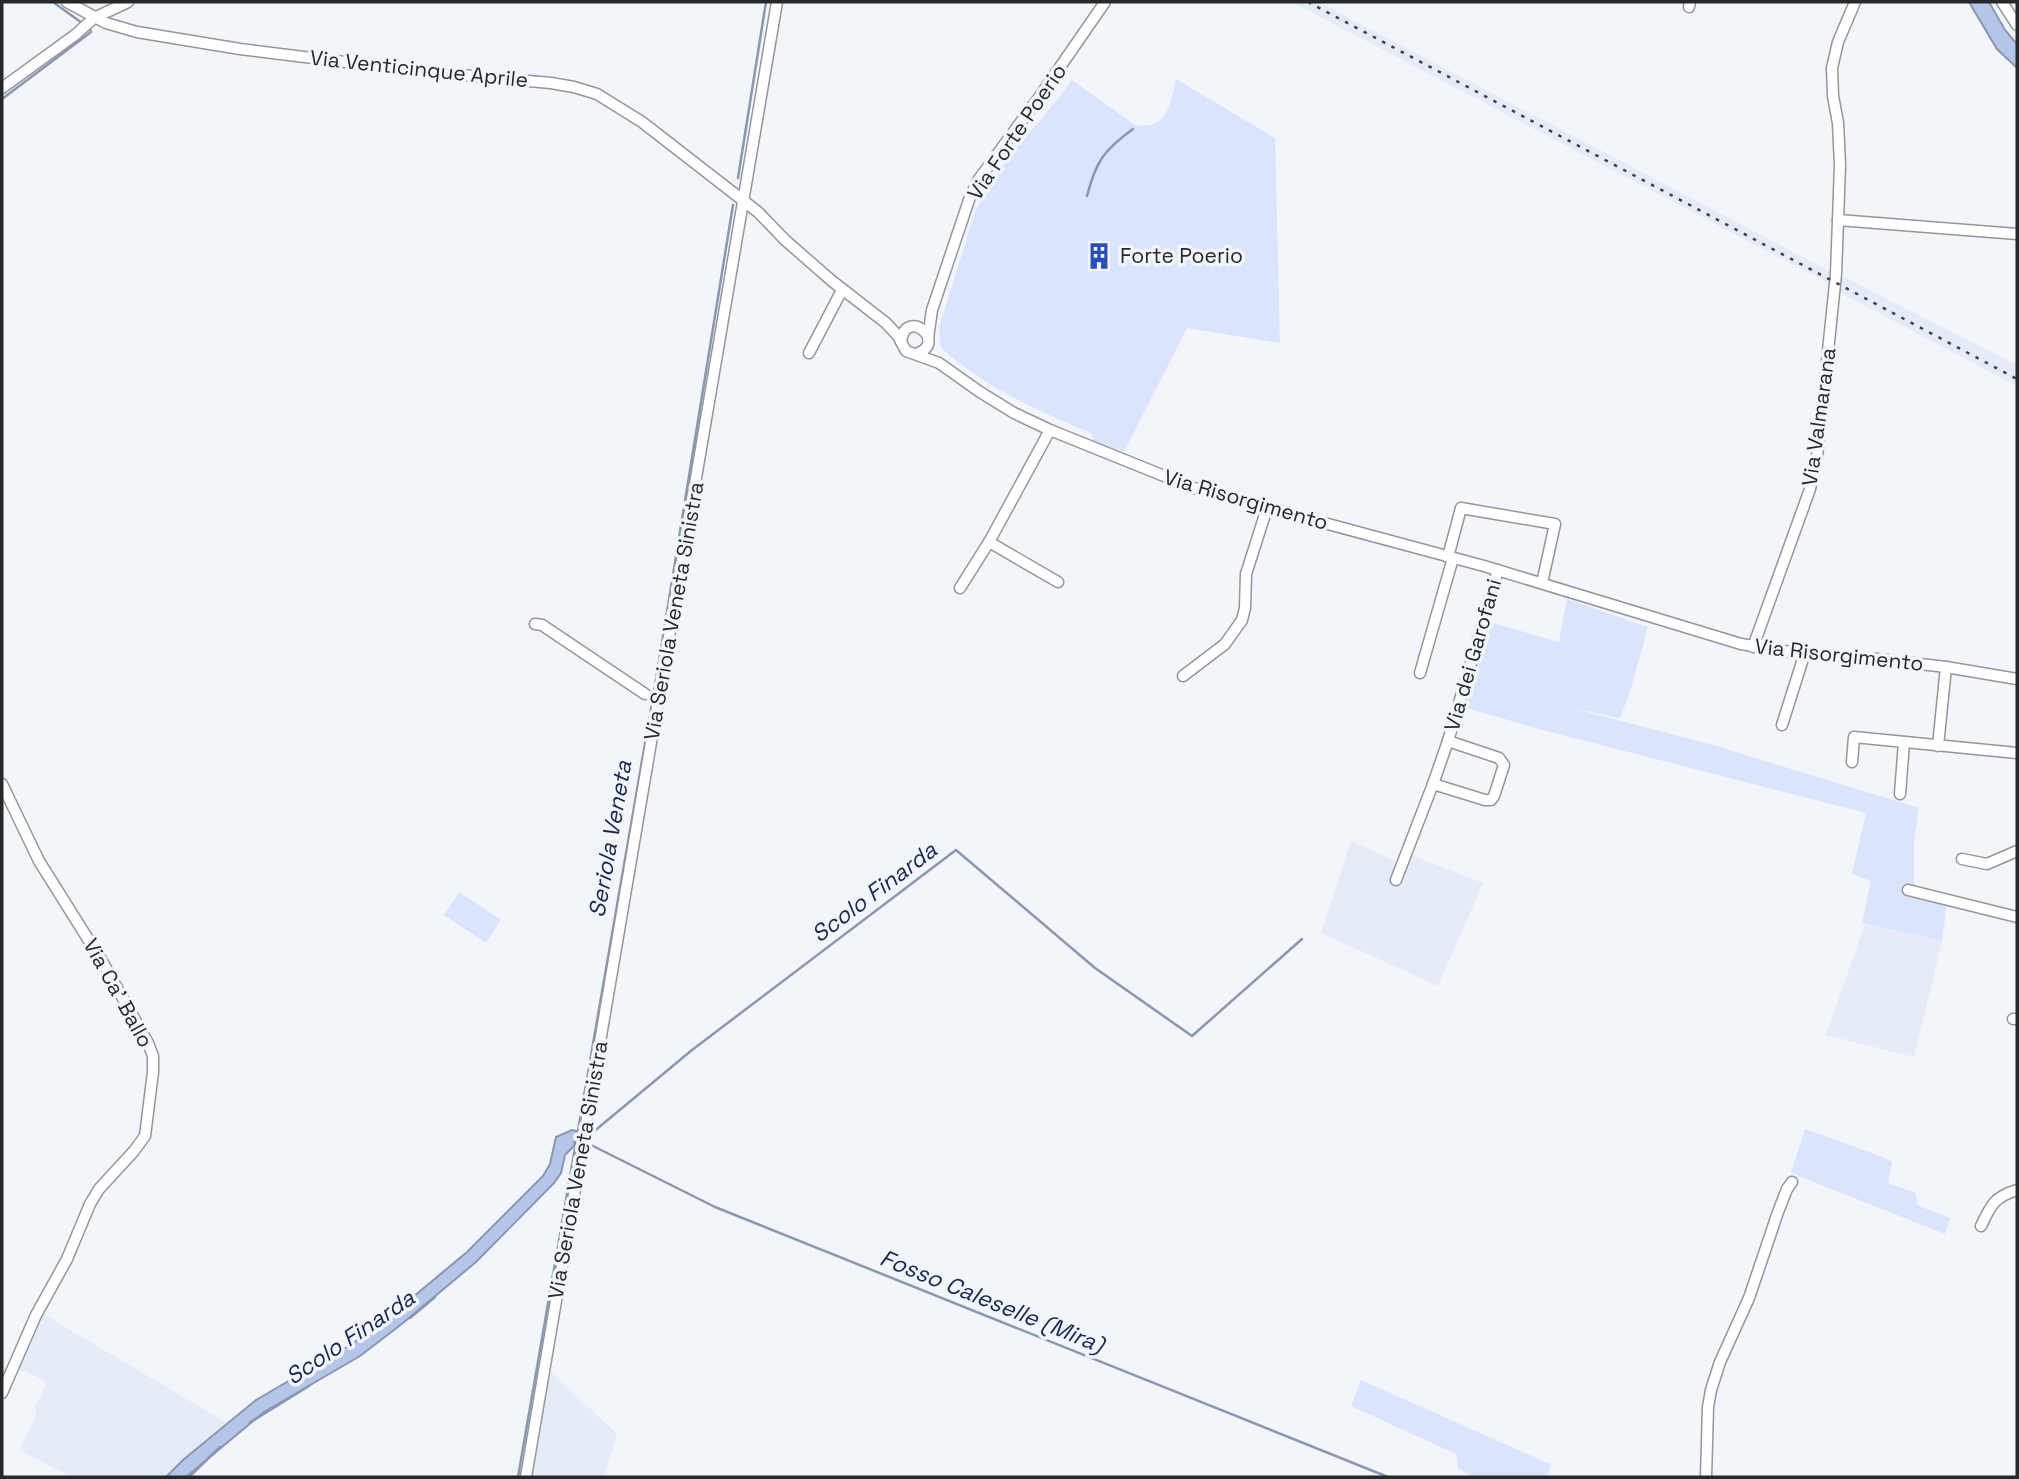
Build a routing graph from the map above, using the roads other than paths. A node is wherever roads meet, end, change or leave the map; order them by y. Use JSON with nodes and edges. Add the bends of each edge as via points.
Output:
{"nodes":[{"id":1,"x":67,"y":2,"type":"edge"},
{"id":2,"x":128,"y":2,"type":"edge"},
{"id":3,"x":777,"y":2,"type":"edge"},
{"id":4,"x":1105,"y":2,"type":"edge"},
{"id":5,"x":1855,"y":2,"type":"edge"},
{"id":6,"x":2002,"y":2,"type":"edge"},
{"id":7,"x":94,"y":18,"type":"junction"},
{"id":8,"x":2017,"y":25,"type":"edge"},
{"id":9,"x":2,"y":88,"type":"edge"},
{"id":10,"x":744,"y":200,"type":"junction"},
{"id":11,"x":1838,"y":220,"type":"junction"},
{"id":12,"x":2017,"y":234,"type":"edge"},
{"id":13,"x":842,"y":290,"type":"junction"},
{"id":14,"x":932,"y":310,"type":"junction"},
{"id":15,"x":886,"y":323,"type":"junction"},
{"id":16,"x":912,"y":327,"type":"junction"},
{"id":17,"x":929,"y":340,"type":"junction"},
{"id":18,"x":901,"y":342,"type":"junction"},
{"id":19,"x":809,"y":353,"type":"dead end"},
{"id":20,"x":916,"y":354,"type":"junction"},
{"id":21,"x":939,"y":362,"type":"junction"},
{"id":22,"x":1049,"y":430,"type":"junction"},
{"id":23,"x":1267,"y":508,"type":"junction"},
{"id":24,"x":989,"y":542,"type":"junction"},
{"id":25,"x":1450,"y":557,"type":"junction"},
{"id":26,"x":1498,"y":570,"type":"junction"},
{"id":27,"x":1058,"y":582,"type":"dead end"},
{"id":28,"x":1542,"y":583,"type":"junction"},
{"id":29,"x":960,"y":588,"type":"dead end"},
{"id":30,"x":535,"y":624,"type":"dead end"},
{"id":31,"x":1753,"y":646,"type":"junction"},
{"id":32,"x":1802,"y":654,"type":"junction"},
{"id":33,"x":1947,"y":667,"type":"junction"},
{"id":34,"x":1420,"y":673,"type":"dead end"},
{"id":35,"x":1183,"y":676,"type":"dead end"},
{"id":36,"x":2017,"y":679,"type":"edge"},
{"id":37,"x":645,"y":694,"type":"dead end"},
{"id":38,"x":1782,"y":725,"type":"dead end"},
{"id":39,"x":1448,"y":741,"type":"junction"},
{"id":40,"x":1904,"y":742,"type":"junction"},
{"id":41,"x":1938,"y":746,"type":"junction"},
{"id":42,"x":2017,"y":753,"type":"edge"},
{"id":43,"x":1852,"y":761,"type":"dead end"},
{"id":44,"x":1433,"y":783,"type":"junction"},
{"id":45,"x":2,"y":784,"type":"edge"},
{"id":46,"x":1900,"y":794,"type":"dead end"},
{"id":47,"x":2017,"y":851,"type":"edge"},
{"id":48,"x":1962,"y":859,"type":"dead end"},
{"id":49,"x":1396,"y":880,"type":"dead end"},
{"id":50,"x":1908,"y":890,"type":"dead end"},
{"id":51,"x":2017,"y":917,"type":"edge"},
{"id":52,"x":1792,"y":1182,"type":"dead end"},
{"id":53,"x":2017,"y":1190,"type":"edge"},
{"id":54,"x":1981,"y":1226,"type":"dead end"},
{"id":55,"x":2,"y":1393,"type":"edge"},
{"id":56,"x":526,"y":1477,"type":"edge"},
{"id":57,"x":1706,"y":1477,"type":"edge"}],
"edges":[{"from":1,"to":7,"type":"street","name":"Via Venticinque Aprile"},
{"from":2,"to":7,"type":"street"},
{"from":3,"to":10,"type":"street","name":"Via Seriola Veneta Sinistra"},
{"from":4,"to":14,"type":"street","name":"Via Forte Poerio","via":[[979,179],[963,213]]},
{"from":5,"to":11,"type":"street","name":"Via Valmarana","via":[[1832,68],[1840,165]]},
{"from":6,"to":8,"type":"street"},
{"from":7,"to":9,"type":"street"},
{"from":7,"to":10,"type":"street","name":"Via Venticinque Aprile","via":[[137,32],[240,49],[587,90],[642,122]]},
{"from":10,"to":13,"type":"street","name":"Via Risorgimento"},
{"from":10,"to":56,"type":"street","name":"Via Seriola Veneta Sinistra"},
{"from":11,"to":12,"type":"street"},
{"from":11,"to":31,"type":"street","name":"Via Valmarana","via":[[1815,468]]},
{"from":13,"to":15,"type":"street","name":"Via Risorgimento"},
{"from":13,"to":19,"type":"street"},
{"from":14,"to":16,"type":"street"},
{"from":14,"to":17,"type":"street"},
{"from":15,"to":16,"type":"street","name":"Via Risorgimento"},
{"from":15,"to":18,"type":"street","name":"Via Risorgimento"},
{"from":16,"to":17,"type":"street","name":"Via Risorgimento","via":[[923,330]]},
{"from":16,"to":18,"type":"street"},
{"from":17,"to":20,"type":"street","via":[[923,352]]},
{"from":17,"to":21,"type":"street","name":"Via Risorgimento"},
{"from":18,"to":20,"type":"street","name":"Via Risorgimento","via":[[906,351]]},
{"from":20,"to":21,"type":"street","name":"Via Risorgimento"},
{"from":21,"to":22,"type":"street","name":"Via Risorgimento","via":[[980,392]]},
{"from":22,"to":23,"type":"street","name":"Via Risorgimento","via":[[1194,488]]},
{"from":22,"to":24,"type":"street"},
{"from":23,"to":25,"type":"street","name":"Via Risorgimento"},
{"from":23,"to":35,"type":"street","via":[[1246,574],[1242,620],[1225,644]]},
{"from":24,"to":27,"type":"street"},
{"from":24,"to":29,"type":"street"},
{"from":25,"to":26,"type":"street","name":"Via Risorgimento"},
{"from":25,"to":28,"type":"street","via":[[1461,508],[1555,524]]},
{"from":25,"to":34,"type":"street"},
{"from":26,"to":28,"type":"street","name":"Via Risorgimento"},
{"from":26,"to":39,"type":"street","name":"Via dei Garofani"},
{"from":28,"to":31,"type":"street","name":"Via Risorgimento"},
{"from":30,"to":37,"type":"street"},
{"from":31,"to":32,"type":"street","name":"Via Risorgimento"},
{"from":32,"to":33,"type":"street","name":"Via Risorgimento"},
{"from":32,"to":38,"type":"street"},
{"from":33,"to":36,"type":"street","name":"Via Risorgimento"},
{"from":33,"to":41,"type":"street"},
{"from":39,"to":44,"type":"street","name":"Via dei Garofani"},
{"from":39,"to":44,"type":"street","name":"Via dei Garofani","via":[[1502,761],[1494,796],[1485,800]]},
{"from":40,"to":41,"type":"street"},
{"from":40,"to":43,"type":"street","via":[[1854,737]]},
{"from":40,"to":46,"type":"street"},
{"from":41,"to":42,"type":"street"},
{"from":44,"to":49,"type":"street","name":"Via dei Garofani"},
{"from":45,"to":55,"type":"street","name":"Via Ca' Ballo","via":[[39,861],[103,963],[153,1056],[145,1136],[90,1204]]},
{"from":47,"to":48,"type":"street","via":[[1987,864]]},
{"from":50,"to":51,"type":"street"},
{"from":52,"to":57,"type":"street","via":[[1720,1362],[1708,1407]]},
{"from":53,"to":54,"type":"street","via":[[1995,1200]]}]}
